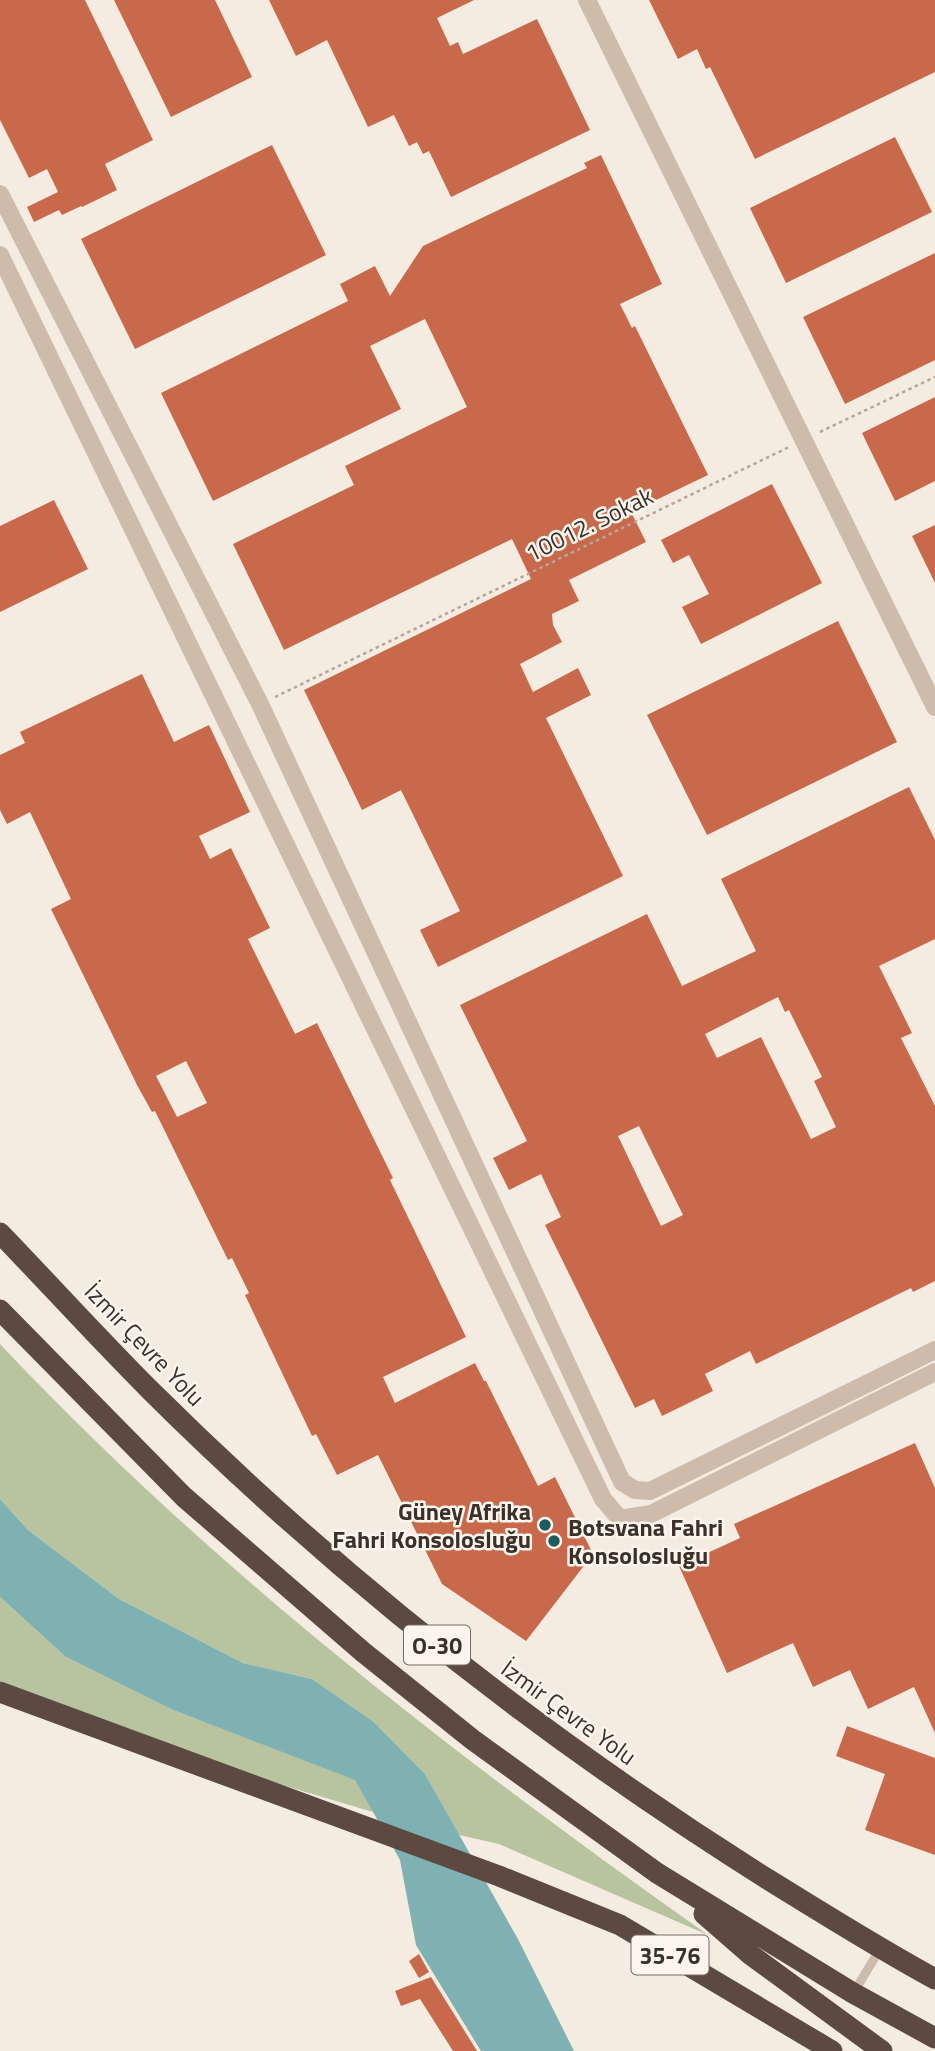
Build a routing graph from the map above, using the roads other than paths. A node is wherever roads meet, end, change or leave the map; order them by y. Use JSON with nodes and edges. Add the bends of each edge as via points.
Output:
{"nodes":[{"id":1,"x":587,"y":0,"type":"edge"},
{"id":2,"x":0,"y":194,"type":"edge"},
{"id":3,"x":0,"y":255,"type":"edge"},
{"id":4,"x":935,"y":708,"type":"edge"},
{"id":5,"x":0,"y":1233,"type":"edge"},
{"id":6,"x":0,"y":1310,"type":"edge"},
{"id":7,"x":935,"y":1350,"type":"edge"},
{"id":8,"x":935,"y":1372,"type":"edge"},
{"id":9,"x":635,"y":1490,"type":"junction"},
{"id":10,"x":621,"y":1519,"type":"junction"},
{"id":11,"x":0,"y":1692,"type":"edge"},
{"id":12,"x":657,"y":1874,"type":"junction"},
{"id":13,"x":880,"y":1949,"type":"junction"},
{"id":14,"x":935,"y":1979,"type":"edge"},
{"id":15,"x":853,"y":1993,"type":"junction"},
{"id":16,"x":935,"y":2038,"type":"edge"},
{"id":17,"x":832,"y":2051,"type":"edge"},
{"id":18,"x":882,"y":2051,"type":"edge"}],
"edges":[{"from":1,"to":4,"type":"street"},
{"from":2,"to":9,"type":"street","via":[[260,704],[622,1482]]},
{"from":3,"to":10,"type":"street","via":[[603,1499]]},
{"from":5,"to":13,"type":"highway","name":"İzmir Çevre Yolu","number":"O-30","via":[[150,1390],[290,1521],[404,1619],[494,1692],[694,1833]]},
{"from":6,"to":12,"type":"highway","number":"O-30","via":[[184,1497],[363,1652],[473,1740]]},
{"from":7,"to":9,"type":"street","via":[[650,1491]]},
{"from":8,"to":10,"type":"street","via":[[652,1514]]},
{"from":9,"to":10,"type":"street"},
{"from":11,"to":17,"type":"highway","number":"35-76","via":[[620,1925]]},
{"from":12,"to":15,"type":"highway","number":"O-30"},
{"from":12,"to":18,"type":"highway","via":[[751,1955]]},
{"from":13,"to":14,"type":"highway","name":"İzmir Çevre Yolu","number":"O-30"},
{"from":13,"to":15,"type":"lane"},
{"from":15,"to":16,"type":"highway","number":"O-30"}]}
